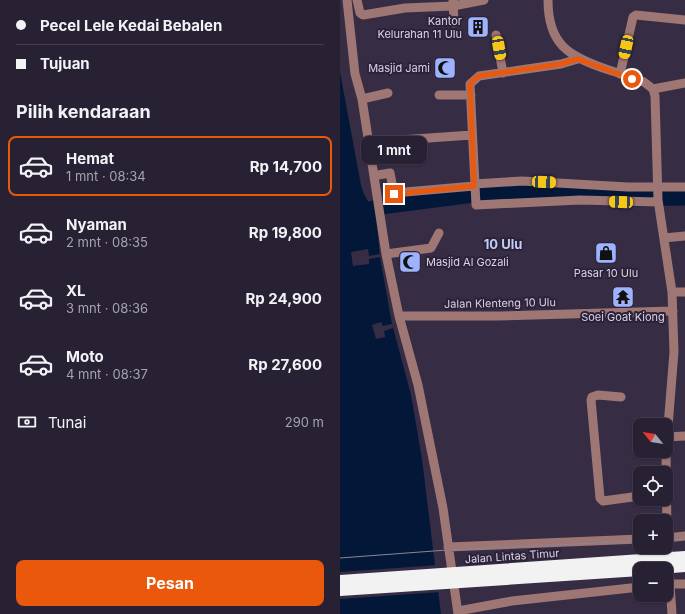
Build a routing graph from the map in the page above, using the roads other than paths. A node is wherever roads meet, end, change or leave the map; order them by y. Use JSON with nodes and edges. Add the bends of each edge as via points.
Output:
{"nodes":[{"id":1,"x":347,"y":0,"type":"edge"},
{"id":2,"x":357,"y":0,"type":"edge"},
{"id":3,"x":484,"y":0,"type":"edge"},
{"id":4,"x":548,"y":0,"type":"edge"},
{"id":5,"x":453,"y":3,"type":"edge"},
{"id":6,"x":685,"y":20,"type":"edge"},
{"id":7,"x":454,"y":23,"type":"dead end"},
{"id":8,"x":496,"y":35,"type":"dead end"},
{"id":9,"x":578,"y":59,"type":"junction"},
{"id":10,"x":503,"y":73,"type":"junction"},
{"id":11,"x":620,"y":74,"type":"junction"},
{"id":12,"x":685,"y":83,"type":"edge"},
{"id":13,"x":653,"y":89,"type":"junction"},
{"id":14,"x":388,"y":93,"type":"dead end"},
{"id":15,"x":439,"y":95,"type":"dead end"},
{"id":16,"x":471,"y":95,"type":"junction"},
{"id":17,"x":362,"y":99,"type":"junction"},
{"id":18,"x":472,"y":135,"type":"junction"},
{"id":19,"x":372,"y":142,"type":"dead end"},
{"id":20,"x":378,"y":175,"type":"dead end"},
{"id":21,"x":565,"y":184,"type":"junction"},
{"id":22,"x":474,"y":186,"type":"junction"},
{"id":23,"x":685,"y":186,"type":"edge"},
{"id":24,"x":658,"y":189,"type":"junction"},
{"id":25,"x":565,"y":199,"type":"junction"},
{"id":26,"x":658,"y":201,"type":"junction"},
{"id":27,"x":439,"y":233,"type":"dead end"},
{"id":28,"x":685,"y":236,"type":"edge"},
{"id":29,"x":664,"y":238,"type":"junction"},
{"id":30,"x":386,"y":254,"type":"junction"},
{"id":31,"x":672,"y":292,"type":"junction"},
{"id":32,"x":685,"y":292,"type":"edge"},
{"id":33,"x":673,"y":311,"type":"junction"},
{"id":34,"x":399,"y":316,"type":"junction"},
{"id":35,"x":621,"y":397,"type":"dead end"},
{"id":36,"x":669,"y":418,"type":"edge"},
{"id":37,"x":685,"y":436,"type":"edge"},
{"id":38,"x":673,"y":437,"type":"edge"},
{"id":39,"x":633,"y":497,"type":"edge"},
{"id":40,"x":685,"y":536,"type":"edge"},
{"id":41,"x":673,"y":537,"type":"edge"},
{"id":42,"x":633,"y":539,"type":"edge"},
{"id":43,"x":448,"y":547,"type":"junction"},
{"id":44,"x":685,"y":557,"type":"edge"},
{"id":45,"x":685,"y":566,"type":"edge"},
{"id":46,"x":673,"y":567,"type":"edge"},
{"id":47,"x":633,"y":570,"type":"edge"},
{"id":48,"x":340,"y":581,"type":"edge"},
{"id":49,"x":673,"y":584,"type":"edge"},
{"id":50,"x":685,"y":584,"type":"edge"},
{"id":51,"x":633,"y":588,"type":"edge"},
{"id":52,"x":340,"y":590,"type":"edge"},
{"id":53,"x":670,"y":602,"type":"edge"},
{"id":54,"x":458,"y":612,"type":"edge"},
{"id":55,"x":672,"y":614,"type":"edge"}],
"edges":[{"from":1,"to":17,"type":"street","via":[[355,74]]},
{"from":2,"to":5,"type":"street","via":[[362,14]]},
{"from":3,"to":5,"type":"street"},
{"from":4,"to":9,"type":"street","via":[[548,12],[555,35],[566,50]]},
{"from":5,"to":7,"type":"street"},
{"from":6,"to":11,"type":"street","via":[[636,15],[633,17]]},
{"from":8,"to":10,"type":"street"},
{"from":9,"to":10,"type":"street"},
{"from":9,"to":11,"type":"street"},
{"from":10,"to":16,"type":"street","via":[[479,76],[473,80],[470,84]]},
{"from":11,"to":13,"type":"street","via":[[644,82]]},
{"from":12,"to":13,"type":"street"},
{"from":13,"to":24,"type":"street"},
{"from":14,"to":17,"type":"street"},
{"from":15,"to":16,"type":"street"},
{"from":16,"to":18,"type":"street"},
{"from":17,"to":30,"type":"street"},
{"from":18,"to":19,"type":"street"},
{"from":18,"to":22,"type":"street"},
{"from":20,"to":22,"type":"street","via":[[390,173],[394,194]]},
{"from":21,"to":22,"type":"street","via":[[522,181]]},
{"from":21,"to":24,"type":"street"},
{"from":21,"to":25,"type":"street"},
{"from":22,"to":25,"type":"street","via":[[478,206]]},
{"from":23,"to":24,"type":"street"},
{"from":24,"to":26,"type":"street"},
{"from":25,"to":26,"type":"street"},
{"from":26,"to":29,"type":"street"},
{"from":27,"to":30,"type":"street","via":[[431,248]]},
{"from":28,"to":29,"type":"street"},
{"from":29,"to":31,"type":"street"},
{"from":30,"to":34,"type":"street"},
{"from":31,"to":32,"type":"street"},
{"from":31,"to":33,"type":"street"},
{"from":33,"to":34,"type":"street","name":"Jalan Klenteng 10 Ulu"},
{"from":33,"to":36,"type":"street","via":[[674,352]]},
{"from":34,"to":43,"type":"street","via":[[418,385],[443,508]]},
{"from":35,"to":39,"type":"street","via":[[598,395],[591,400],[600,498],[603,501]]},
{"from":37,"to":38,"type":"street"},
{"from":40,"to":41,"type":"street"},
{"from":42,"to":43,"type":"street"},
{"from":43,"to":54,"type":"street"},
{"from":44,"to":48,"type":"highway","name":"Jalan Lintas Timur","bridge":true},
{"from":45,"to":46,"type":"highway","bridge":true},
{"from":47,"to":52,"type":"highway","name":"Jalan Lintas Timur","bridge":true},
{"from":49,"to":50,"type":"street"},
{"from":51,"to":54,"type":"street","via":[[512,601]]},
{"from":53,"to":55,"type":"street"}]}
